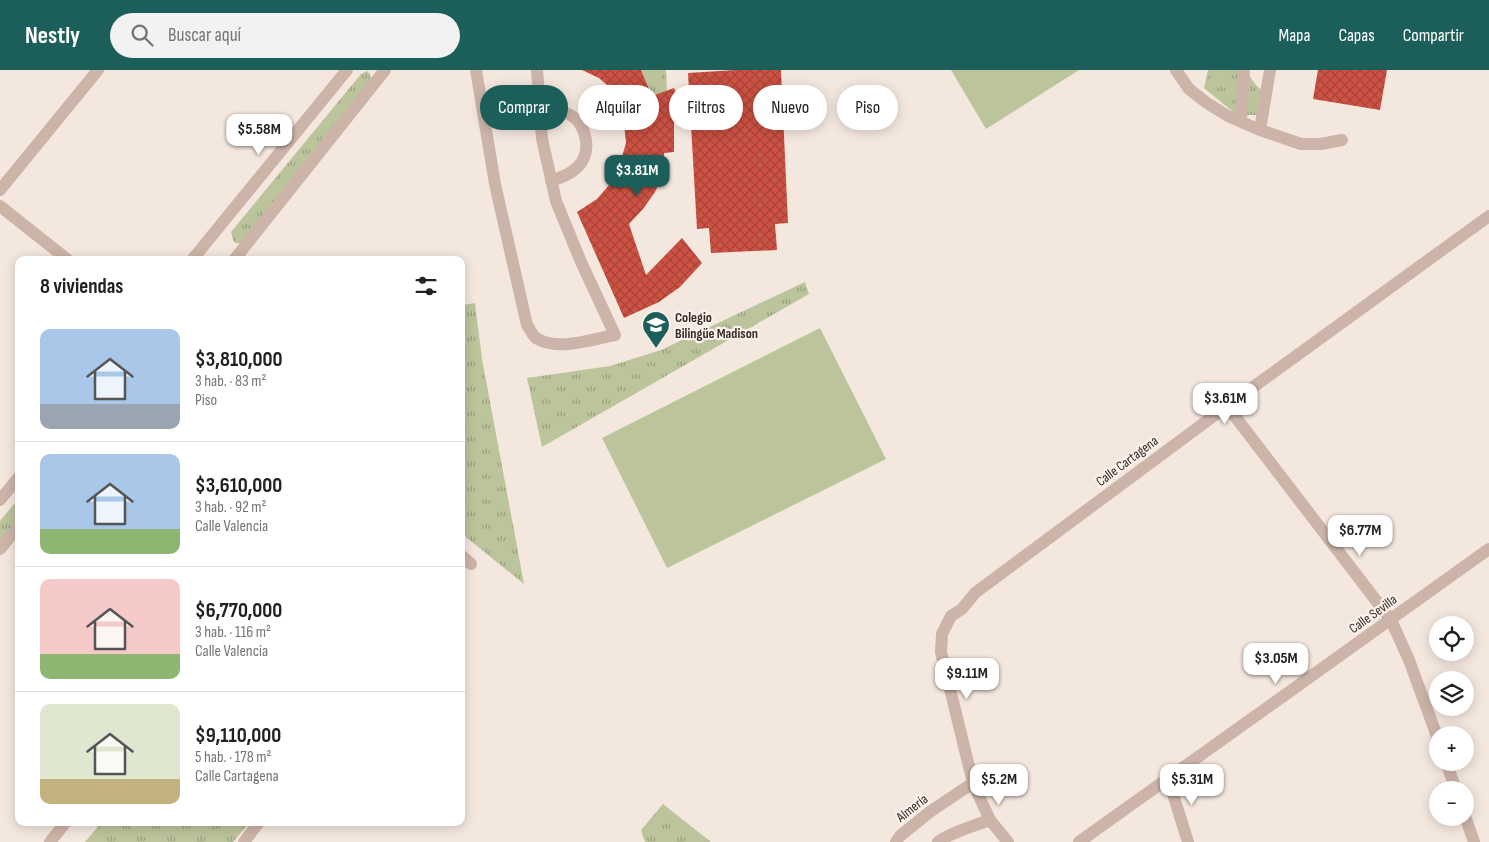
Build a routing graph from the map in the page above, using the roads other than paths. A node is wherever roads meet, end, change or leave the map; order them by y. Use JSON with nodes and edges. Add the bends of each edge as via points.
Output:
{"nodes":[{"id":1,"x":98,"y":70,"type":"edge"},
{"id":2,"x":347,"y":70,"type":"edge"},
{"id":3,"x":386,"y":70,"type":"edge"},
{"id":4,"x":476,"y":70,"type":"edge"},
{"id":5,"x":537,"y":70,"type":"edge"},
{"id":6,"x":1176,"y":70,"type":"edge"},
{"id":7,"x":1244,"y":70,"type":"edge"},
{"id":8,"x":1270,"y":70,"type":"edge"},
{"id":9,"x":538,"y":85,"type":"edge"},
{"id":10,"x":568,"y":114,"type":"edge"},
{"id":11,"x":1241,"y":121,"type":"junction"},
{"id":12,"x":541,"y":130,"type":"edge"},
{"id":13,"x":1260,"y":130,"type":"junction"},
{"id":14,"x":1342,"y":140,"type":"dead end"},
{"id":15,"x":551,"y":181,"type":"junction"},
{"id":16,"x":0,"y":190,"type":"edge"},
{"id":17,"x":0,"y":206,"type":"edge"},
{"id":18,"x":1489,"y":216,"type":"edge"},
{"id":19,"x":63,"y":256,"type":"edge"},
{"id":20,"x":195,"y":256,"type":"edge"},
{"id":21,"x":237,"y":256,"type":"edge"},
{"id":22,"x":1227,"y":406,"type":"junction"},
{"id":23,"x":15,"y":482,"type":"edge"},
{"id":24,"x":0,"y":500,"type":"edge"},
{"id":25,"x":15,"y":531,"type":"edge"},
{"id":26,"x":0,"y":549,"type":"edge"},
{"id":27,"x":1489,"y":549,"type":"edge"},
{"id":28,"x":1391,"y":620,"type":"junction"},
{"id":29,"x":1433,"y":726,"type":"edge"},
{"id":30,"x":1168,"y":778,"type":"junction"},
{"id":31,"x":973,"y":783,"type":"junction"},
{"id":32,"x":990,"y":820,"type":"junction"},
{"id":33,"x":63,"y":826,"type":"edge"},
{"id":34,"x":256,"y":826,"type":"edge"},
{"id":35,"x":1468,"y":826,"type":"edge"},
{"id":36,"x":50,"y":842,"type":"edge"},
{"id":37,"x":244,"y":842,"type":"edge"},
{"id":38,"x":896,"y":842,"type":"edge"},
{"id":39,"x":938,"y":842,"type":"edge"},
{"id":40,"x":1008,"y":842,"type":"edge"},
{"id":41,"x":1079,"y":842,"type":"edge"},
{"id":42,"x":1188,"y":842,"type":"edge"},
{"id":43,"x":1474,"y":842,"type":"edge"}],
"edges":[{"from":1,"to":16,"type":"street"},
{"from":2,"to":20,"type":"street"},
{"from":3,"to":21,"type":"street"},
{"from":4,"to":15,"type":"street","via":[[495,184],[527,325],[535,337],[561,345],[615,335],[556,201]]},
{"from":5,"to":9,"type":"street"},
{"from":6,"to":11,"type":"street","via":[[1189,89],[1228,116]]},
{"from":7,"to":11,"type":"street"},
{"from":8,"to":13,"type":"street"},
{"from":10,"to":15,"type":"street","via":[[584,130],[586,152],[574,170]]},
{"from":11,"to":13,"type":"street"},
{"from":12,"to":15,"type":"street"},
{"from":13,"to":14,"type":"street","via":[[1301,144]]},
{"from":17,"to":19,"type":"street"},
{"from":18,"to":22,"type":"street","name":"Calle Cartagena"},
{"from":22,"to":28,"type":"street"},
{"from":22,"to":31,"type":"street","name":"Calle Cartagena","via":[[975,593],[962,610],[951,616],[942,634],[941,652]]},
{"from":23,"to":24,"type":"street"},
{"from":25,"to":26,"type":"street"},
{"from":27,"to":28,"type":"street","name":"Calle Sevilla"},
{"from":28,"to":29,"type":"street"},
{"from":28,"to":30,"type":"street","name":"Calle Sevilla"},
{"from":30,"to":41,"type":"street","name":"Calle Sevilla"},
{"from":30,"to":42,"type":"street"},
{"from":31,"to":32,"type":"street","name":"Calle Cartagena"},
{"from":31,"to":38,"type":"street","name":"Almería","via":[[931,811]]},
{"from":32,"to":39,"type":"street"},
{"from":32,"to":40,"type":"street","name":"Calle Cartagena"},
{"from":33,"to":36,"type":"street"},
{"from":34,"to":37,"type":"street"},
{"from":35,"to":43,"type":"street"}]}
